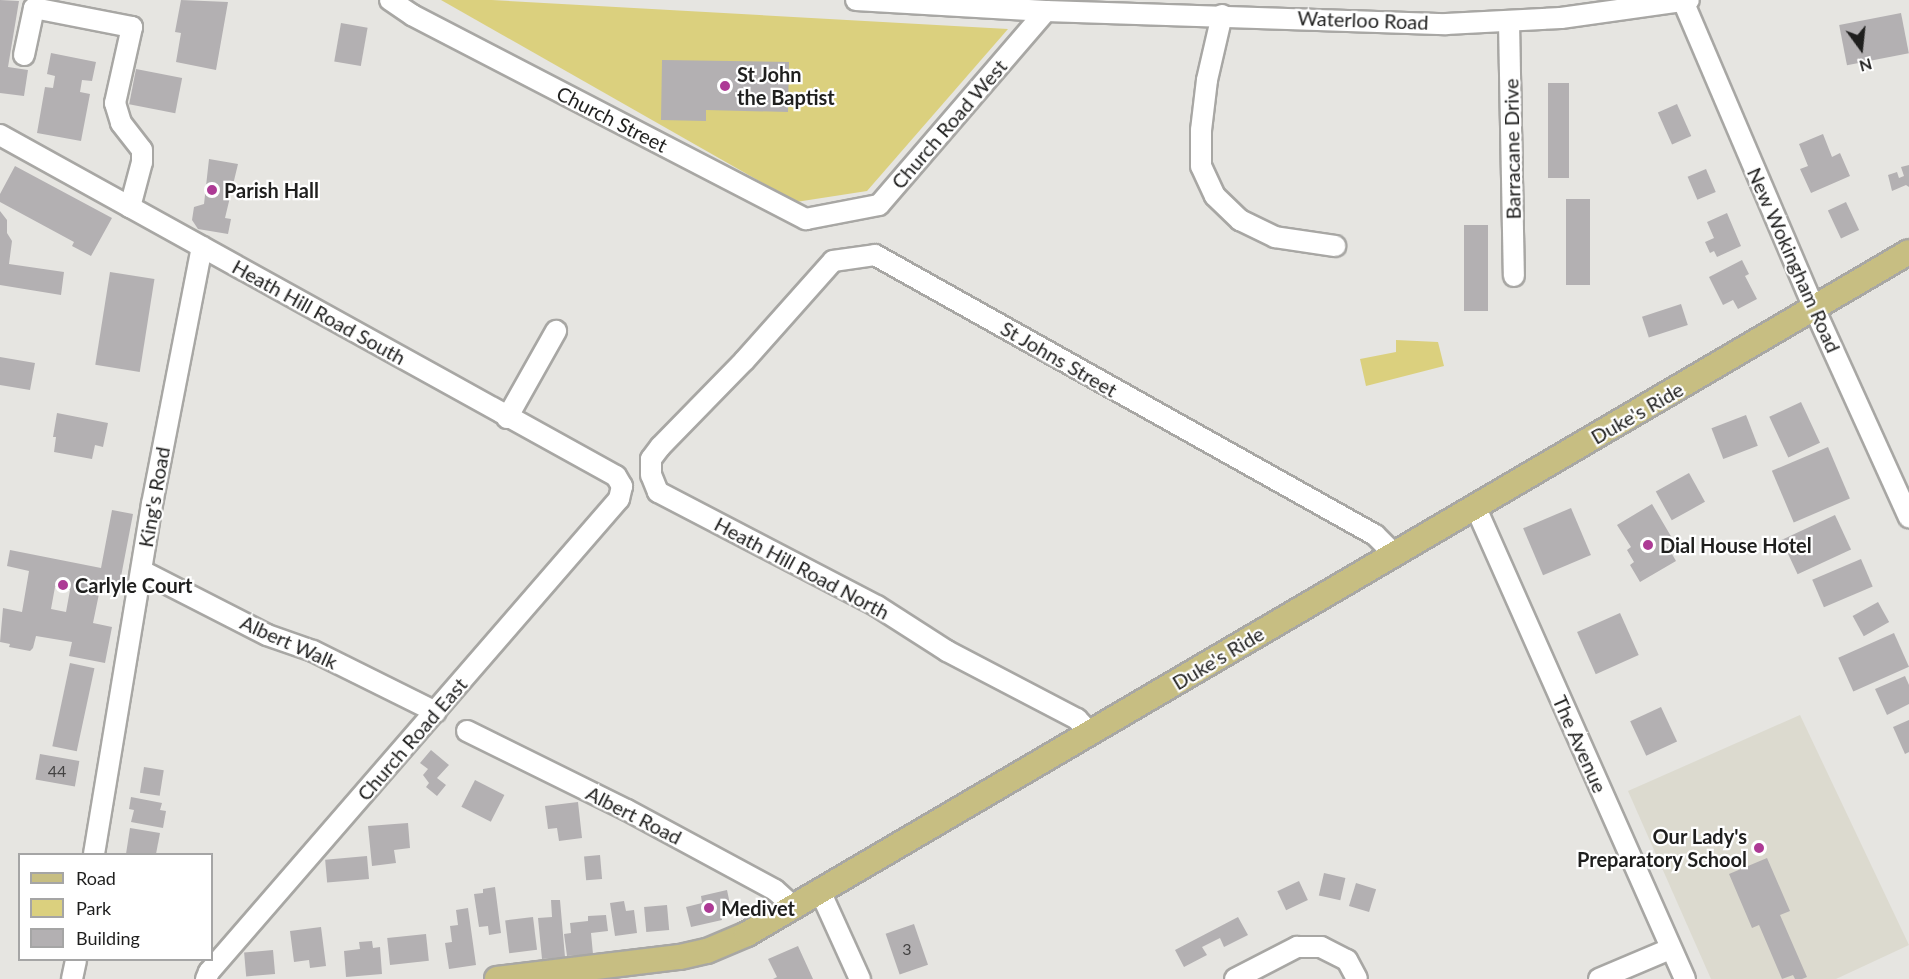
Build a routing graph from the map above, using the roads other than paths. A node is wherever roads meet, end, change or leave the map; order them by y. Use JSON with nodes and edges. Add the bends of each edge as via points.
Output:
{"nodes":[{"id":1,"x":390,"y":0,"type":"edge"},
{"id":2,"x":856,"y":0,"type":"edge"},
{"id":3,"x":1686,"y":1,"type":"edge"},
{"id":4,"x":974,"y":3,"type":"edge"},
{"id":5,"x":1609,"y":6,"type":"edge"},
{"id":6,"x":1046,"y":11,"type":"junction"},
{"id":7,"x":1222,"y":15,"type":"junction"},
{"id":8,"x":1509,"y":22,"type":"junction"},
{"id":9,"x":24,"y":54,"type":"dead end"},
{"id":10,"x":0,"y":135,"type":"edge"},
{"id":11,"x":130,"y":207,"type":"junction"},
{"id":12,"x":840,"y":214,"type":"joint"},
{"id":13,"x":202,"y":246,"type":"junction"},
{"id":14,"x":1335,"y":246,"type":"dead end"},
{"id":15,"x":1909,"y":252,"type":"edge"},
{"id":16,"x":1514,"y":276,"type":"dead end"},
{"id":17,"x":1814,"y":308,"type":"junction"},
{"id":18,"x":556,"y":331,"type":"dead end"},
{"id":19,"x":744,"y":361,"type":"joint"},
{"id":20,"x":507,"y":418,"type":"junction"},
{"id":21,"x":620,"y":499,"type":"joint"},
{"id":22,"x":1476,"y":508,"type":"junction"},
{"id":23,"x":1909,"y":517,"type":"edge"},
{"id":24,"x":1394,"y":554,"type":"junction"},
{"id":25,"x":142,"y":571,"type":"junction"},
{"id":26,"x":436,"y":712,"type":"junction"},
{"id":27,"x":467,"y":731,"type":"dead end"},
{"id":28,"x":1090,"y":733,"type":"junction"},
{"id":29,"x":94,"y":853,"type":"edge"},
{"id":30,"x":820,"y":891,"type":"junction"},
{"id":31,"x":795,"y":908,"type":"junction"},
{"id":32,"x":1670,"y":949,"type":"junction"},
{"id":33,"x":76,"y":961,"type":"edge"},
{"id":34,"x":72,"y":979,"type":"edge"},
{"id":35,"x":206,"y":979,"type":"edge"},
{"id":36,"x":503,"y":979,"type":"edge"},
{"id":37,"x":860,"y":979,"type":"edge"},
{"id":38,"x":1235,"y":979,"type":"edge"},
{"id":39,"x":1357,"y":979,"type":"edge"},
{"id":40,"x":1599,"y":979,"type":"edge"},
{"id":41,"x":1685,"y":979,"type":"edge"}],
"edges":[{"from":1,"to":12,"type":"street","name":"Church Street","via":[[412,15],[806,219]]},
{"from":2,"to":4,"type":"street","name":"Waterloo Road"},
{"from":3,"to":5,"type":"street","name":"Waterloo Road"},
{"from":3,"to":17,"type":"street","name":"New Wokingham Road"},
{"from":4,"to":6,"type":"street","name":"Waterloo Road"},
{"from":5,"to":8,"type":"street","name":"Waterloo Road"},
{"from":6,"to":7,"type":"street","name":"Waterloo Road"},
{"from":6,"to":12,"type":"street","name":"Church Road West","via":[[879,205]]},
{"from":7,"to":8,"type":"street","name":"Waterloo Road","via":[[1446,24]]},
{"from":7,"to":14,"type":"street","via":[[1207,80],[1201,130],[1201,166],[1215,196],[1240,220],[1275,237]]},
{"from":8,"to":16,"type":"street","name":"Barracane Drive"},
{"from":9,"to":11,"type":"street","via":[[33,8],[132,27],[115,103],[121,123],[142,150]]},
{"from":10,"to":11,"type":"street","name":"Heath Hill Road South"},
{"from":11,"to":13,"type":"street","name":"Heath Hill Road South"},
{"from":13,"to":20,"type":"street","name":"Heath Hill Road South"},
{"from":13,"to":25,"type":"street","name":"King's Road"},
{"from":15,"to":17,"type":"main road","name":"Duke's Ride"},
{"from":17,"to":22,"type":"main road","name":"Duke's Ride"},
{"from":17,"to":23,"type":"street","name":"New Wokingham Road"},
{"from":18,"to":20,"type":"street"},
{"from":19,"to":24,"type":"street","name":"St Johns Street","via":[[833,261],[875,255],[1375,536]]},
{"from":19,"to":28,"type":"street","name":"Heath Hill Road North","via":[[651,459],[651,475],[658,492],[877,606],[947,651],[1077,719]]},
{"from":20,"to":21,"type":"street","name":"Heath Hill Road South","via":[[616,476],[622,486]]},
{"from":21,"to":26,"type":"street","name":"Church Road East"},
{"from":22,"to":24,"type":"main road","name":"Duke's Ride"},
{"from":22,"to":32,"type":"street","name":"The Avenue"},
{"from":24,"to":28,"type":"main road","name":"Duke's Ride"},
{"from":25,"to":26,"type":"street","name":"Albert Walk","via":[[267,635],[313,651]]},
{"from":25,"to":29,"type":"street","name":"King's Road"},
{"from":26,"to":35,"type":"street","name":"Church Road East","via":[[208,972]]},
{"from":27,"to":31,"type":"street","name":"Albert Road","via":[[756,879]]},
{"from":28,"to":30,"type":"main road","name":"Duke's Ride"},
{"from":30,"to":31,"type":"main road","name":"Duke's Ride"},
{"from":30,"to":37,"type":"street"},
{"from":31,"to":36,"type":"main road","name":"Duke's Ride","via":[[747,934],[698,953],[640,964]]},
{"from":32,"to":40,"type":"street"},
{"from":32,"to":41,"type":"street","name":"The Avenue"},
{"from":33,"to":34,"type":"street"},
{"from":38,"to":39,"type":"street","via":[[1297,947],[1321,947],[1347,960]]}]}
